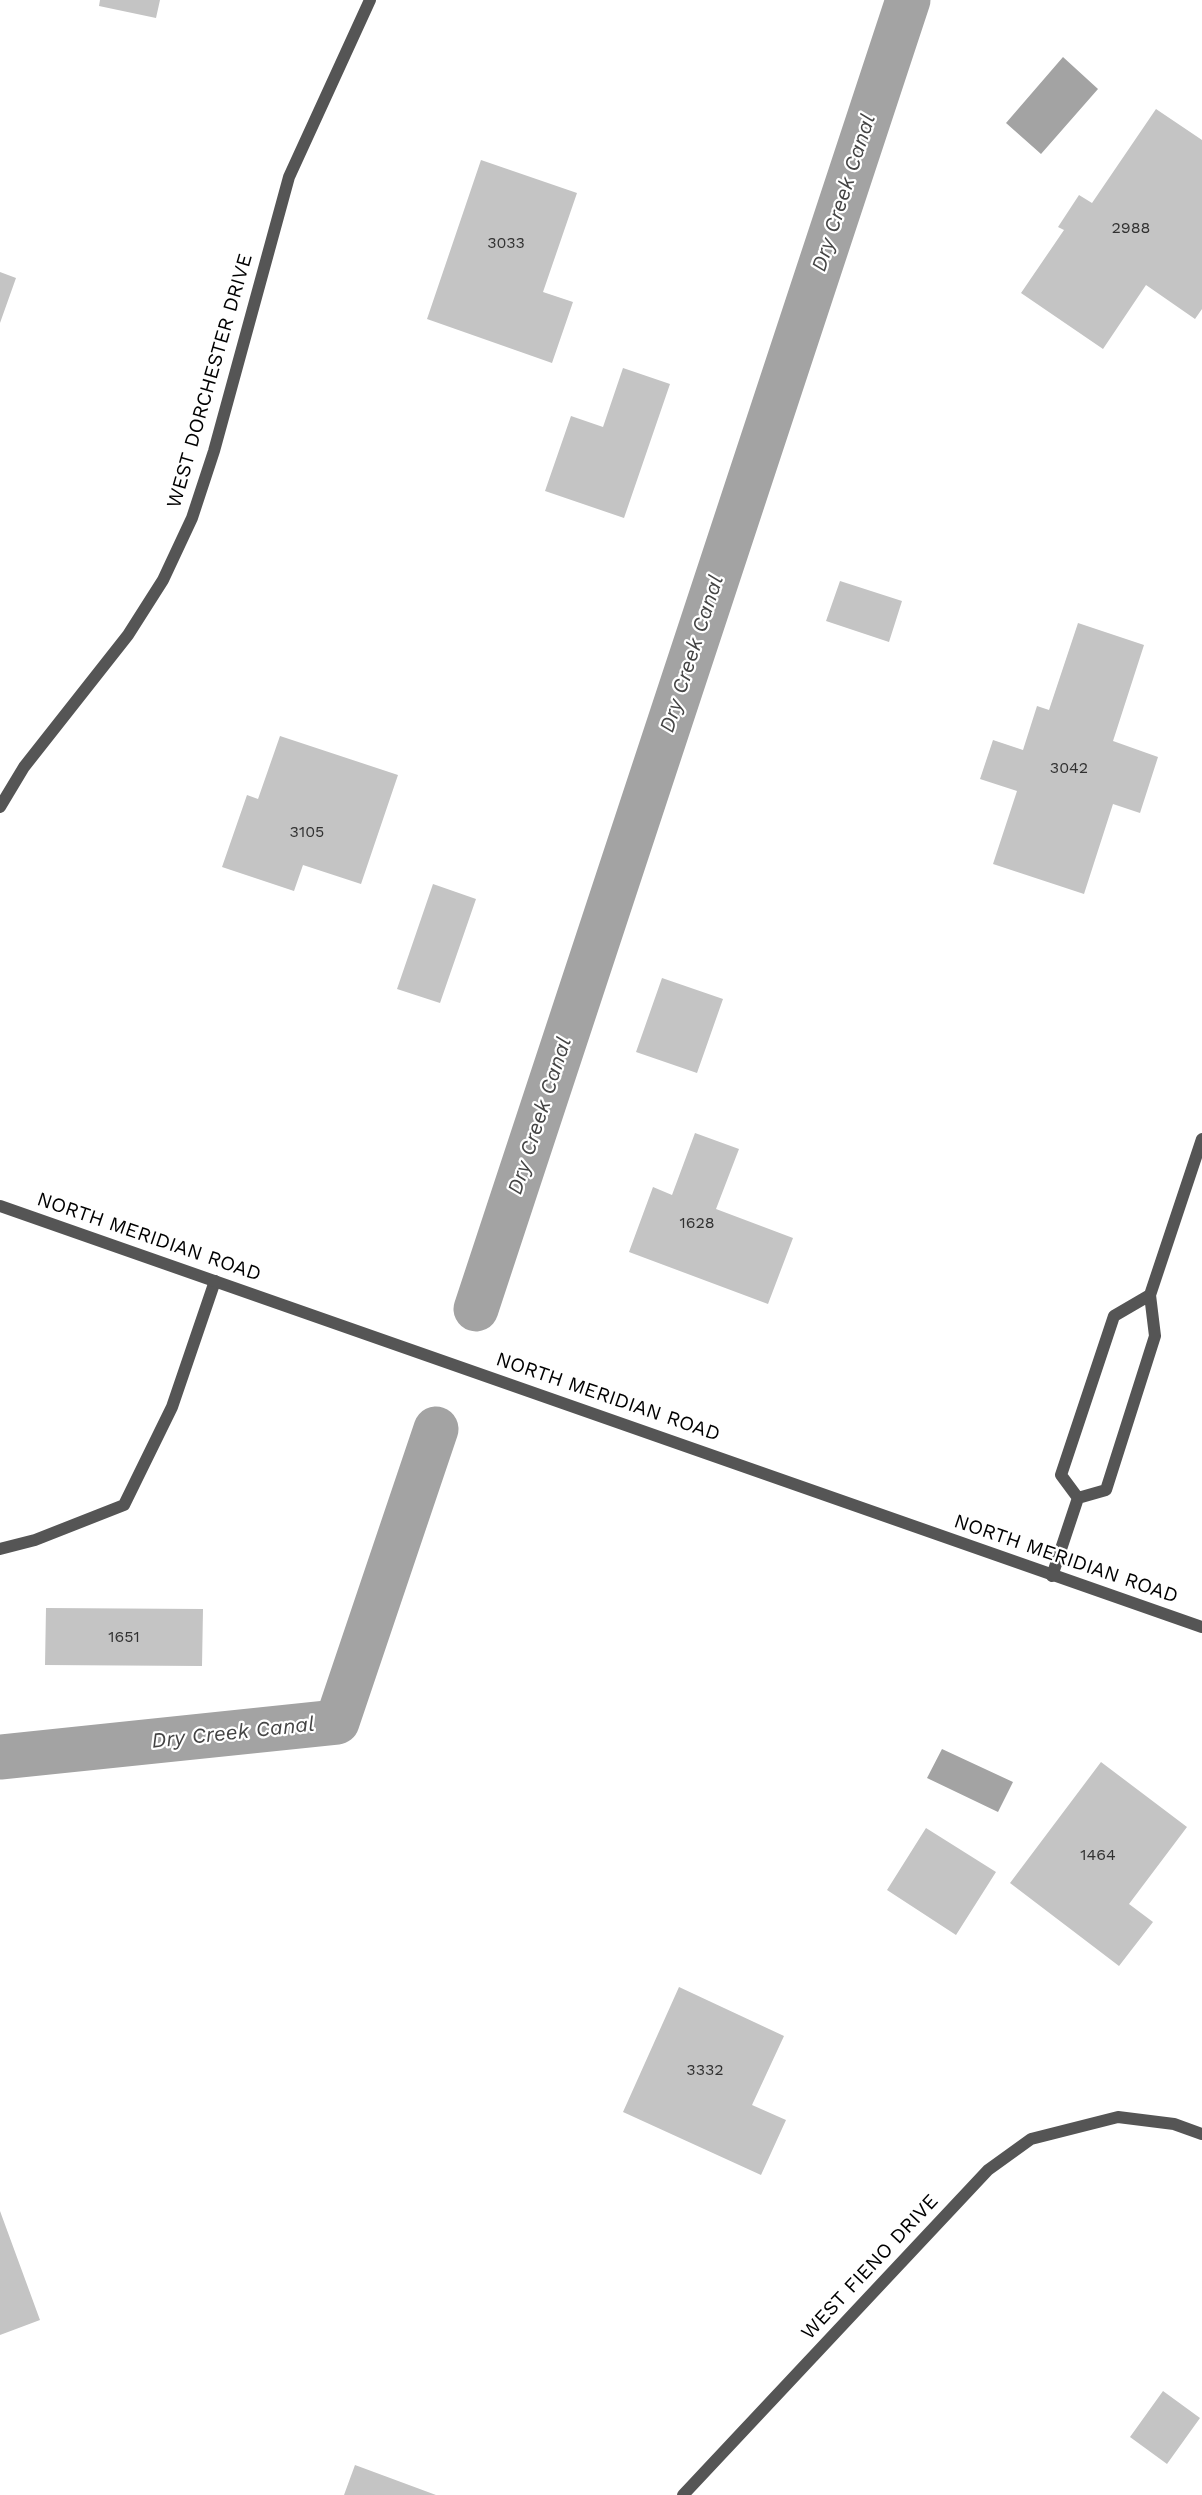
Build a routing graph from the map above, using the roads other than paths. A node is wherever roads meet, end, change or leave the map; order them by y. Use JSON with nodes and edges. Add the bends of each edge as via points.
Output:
{"nodes":[{"id":1,"x":370,"y":0,"type":"edge"},
{"id":2,"x":0,"y":807,"type":"edge"},
{"id":3,"x":1202,"y":1139,"type":"edge"},
{"id":4,"x":0,"y":1206,"type":"edge"},
{"id":5,"x":215,"y":1281,"type":"junction"},
{"id":6,"x":1150,"y":1295,"type":"junction"},
{"id":7,"x":1078,"y":1498,"type":"junction"},
{"id":8,"x":0,"y":1549,"type":"edge"},
{"id":9,"x":1052,"y":1576,"type":"junction"},
{"id":10,"x":1202,"y":1627,"type":"edge"},
{"id":11,"x":1202,"y":2134,"type":"edge"},
{"id":12,"x":683,"y":2495,"type":"edge"}],
"edges":[{"from":1,"to":2,"type":"street","name":"WEST DORCHESTER DRIVE","via":[[289,177],[192,518],[163,580],[128,635],[24,767]]},
{"from":3,"to":6,"type":"street"},
{"from":4,"to":5,"type":"street","name":"NORTH MERIDIAN ROAD"},
{"from":5,"to":8,"type":"street","via":[[172,1407],[124,1505],[35,1540]]},
{"from":5,"to":9,"type":"street","name":"NORTH MERIDIAN ROAD"},
{"from":6,"to":7,"type":"street","via":[[1155,1336],[1106,1490]]},
{"from":6,"to":7,"type":"street","via":[[1113,1316],[1061,1475]]},
{"from":7,"to":9,"type":"street"},
{"from":9,"to":10,"type":"street","name":"NORTH MERIDIAN ROAD"},
{"from":11,"to":12,"type":"street","name":"WEST FIENO DRIVE","via":[[1174,2124],[1118,2117],[1031,2139],[988,2170]]}]}
